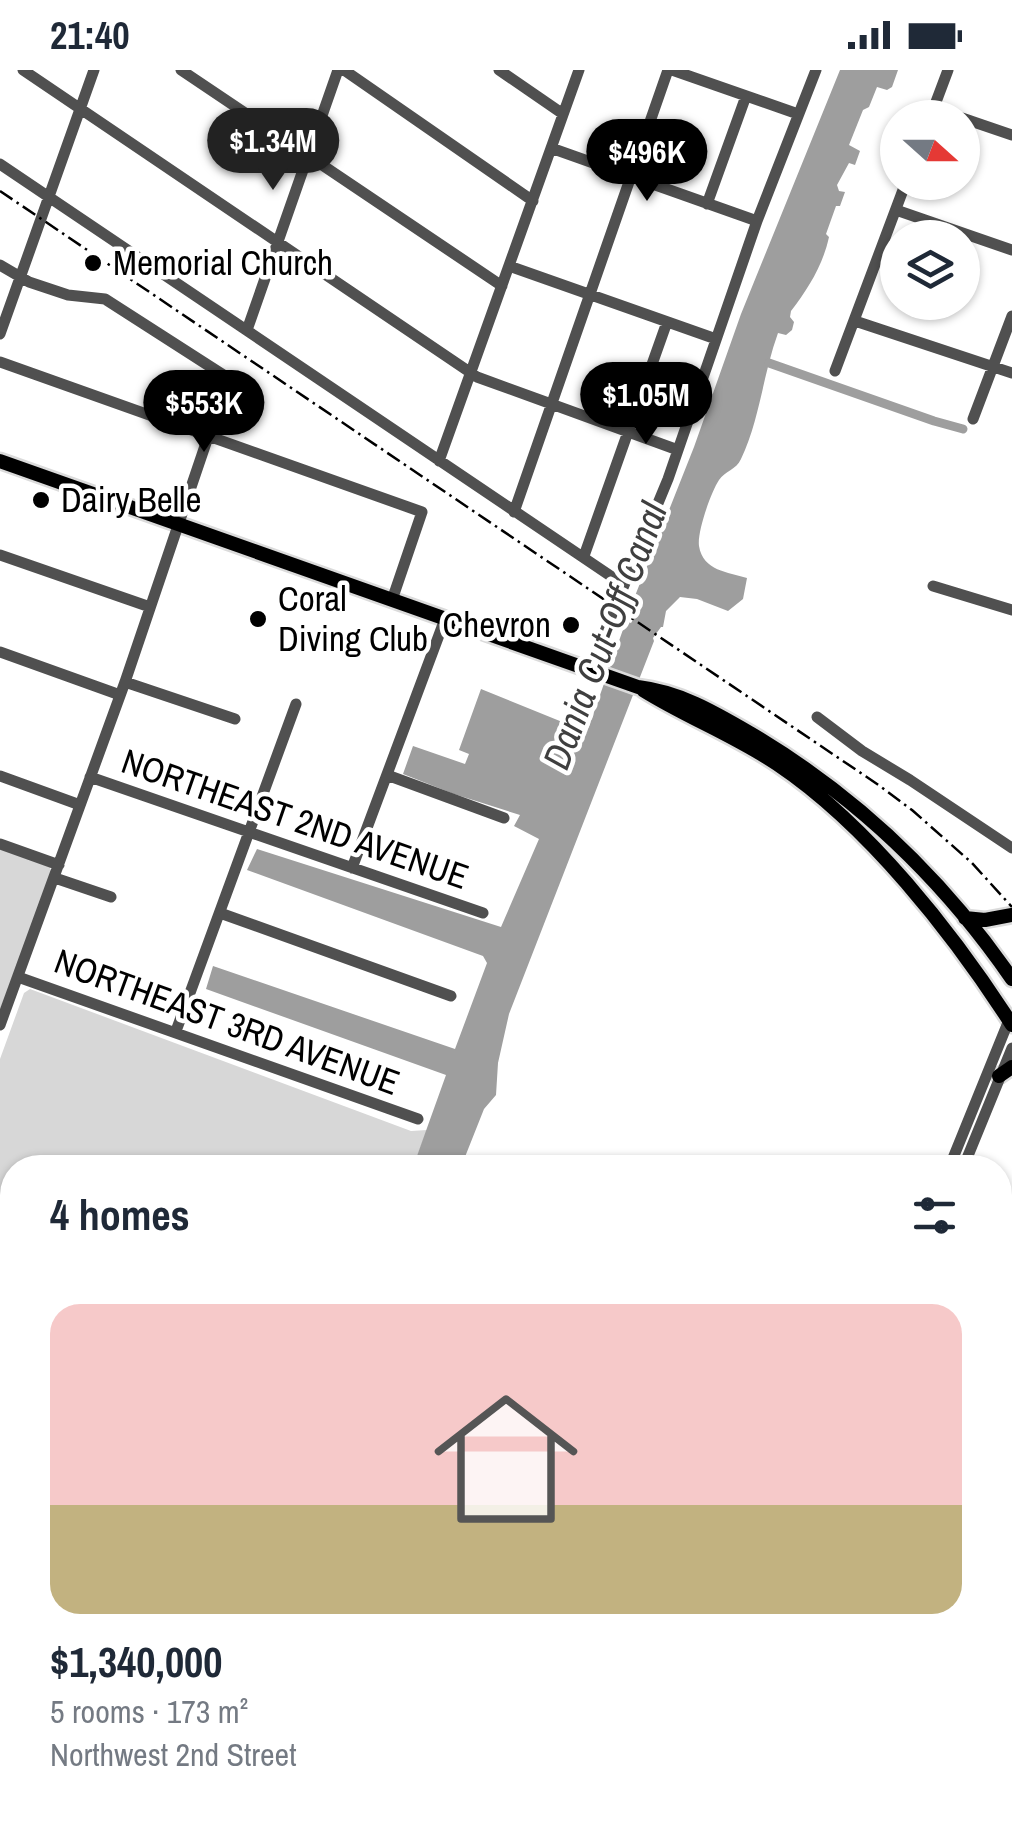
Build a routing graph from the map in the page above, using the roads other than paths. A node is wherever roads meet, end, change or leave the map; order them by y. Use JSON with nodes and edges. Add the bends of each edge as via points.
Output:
{"nodes":[{"id":1,"x":22,"y":70,"type":"edge"},
{"id":2,"x":94,"y":70,"type":"edge"},
{"id":3,"x":182,"y":70,"type":"edge"},
{"id":4,"x":341,"y":70,"type":"edge"},
{"id":5,"x":499,"y":70,"type":"edge"},
{"id":6,"x":578,"y":70,"type":"edge"},
{"id":7,"x":670,"y":70,"type":"edge"},
{"id":8,"x":816,"y":70,"type":"edge"},
{"id":9,"x":948,"y":70,"type":"edge"},
{"id":10,"x":746,"y":96,"type":"junction"},
{"id":11,"x":937,"y":100,"type":"edge"},
{"id":12,"x":81,"y":109,"type":"junction"},
{"id":13,"x":564,"y":114,"type":"junction"},
{"id":14,"x":798,"y":114,"type":"junction"},
{"id":15,"x":980,"y":124,"type":"edge"},
{"id":16,"x":1012,"y":135,"type":"edge"},
{"id":17,"x":551,"y":148,"type":"junction"},
{"id":18,"x":307,"y":154,"type":"junction"},
{"id":19,"x":0,"y":164,"type":"edge"},
{"id":20,"x":630,"y":176,"type":"junction"},
{"id":21,"x":50,"y":198,"type":"junction"},
{"id":22,"x":900,"y":200,"type":"edge"},
{"id":23,"x":533,"y":201,"type":"junction"},
{"id":24,"x":707,"y":204,"type":"junction"},
{"id":25,"x":896,"y":210,"type":"junction"},
{"id":26,"x":757,"y":221,"type":"junction"},
{"id":27,"x":278,"y":242,"type":"junction"},
{"id":28,"x":1012,"y":250,"type":"edge"},
{"id":29,"x":0,"y":265,"type":"edge"},
{"id":30,"x":509,"y":266,"type":"junction"},
{"id":31,"x":20,"y":278,"type":"junction"},
{"id":32,"x":502,"y":286,"type":"junction"},
{"id":33,"x":589,"y":294,"type":"junction"},
{"id":34,"x":1012,"y":316,"type":"edge"},
{"id":35,"x":856,"y":320,"type":"junction"},
{"id":36,"x":667,"y":322,"type":"junction"},
{"id":37,"x":247,"y":330,"type":"junction"},
{"id":38,"x":0,"y":334,"type":"edge"},
{"id":39,"x":716,"y":338,"type":"junction"},
{"id":40,"x":0,"y":362,"type":"edge"},
{"id":41,"x":994,"y":367,"type":"junction"},
{"id":42,"x":835,"y":372,"type":"dead end"},
{"id":43,"x":472,"y":373,"type":"junction"},
{"id":44,"x":1012,"y":374,"type":"edge"},
{"id":45,"x":552,"y":404,"type":"junction"},
{"id":46,"x":973,"y":420,"type":"dead end"},
{"id":47,"x":630,"y":432,"type":"junction"},
{"id":48,"x":208,"y":435,"type":"junction"},
{"id":49,"x":678,"y":450,"type":"junction"},
{"id":50,"x":0,"y":461,"type":"edge"},
{"id":51,"x":439,"y":461,"type":"junction"},
{"id":52,"x":514,"y":512,"type":"junction"},
{"id":53,"x":177,"y":523,"type":"junction"},
{"id":54,"x":0,"y":554,"type":"edge"},
{"id":55,"x":584,"y":556,"type":"junction"},
{"id":56,"x":624,"y":585,"type":"junction"},
{"id":57,"x":933,"y":586,"type":"dead end"},
{"id":58,"x":392,"y":600,"type":"junction"},
{"id":59,"x":150,"y":607,"type":"junction"},
{"id":60,"x":1012,"y":610,"type":"edge"},
{"id":61,"x":445,"y":618,"type":"junction"},
{"id":62,"x":0,"y":652,"type":"edge"},
{"id":63,"x":596,"y":672,"type":"junction"},
{"id":64,"x":125,"y":682,"type":"junction"},
{"id":65,"x":120,"y":695,"type":"junction"},
{"id":66,"x":296,"y":704,"type":"dead end"},
{"id":67,"x":817,"y":717,"type":"dead end"},
{"id":68,"x":235,"y":719,"type":"dead end"},
{"id":69,"x":387,"y":775,"type":"junction"},
{"id":70,"x":0,"y":776,"type":"edge"},
{"id":71,"x":90,"y":777,"type":"junction"},
{"id":72,"x":826,"y":792,"type":"junction"},
{"id":73,"x":80,"y":805,"type":"junction"},
{"id":74,"x":504,"y":818,"type":"dead end"},
{"id":75,"x":249,"y":833,"type":"junction"},
{"id":76,"x":0,"y":844,"type":"edge"},
{"id":77,"x":1012,"y":848,"type":"edge"},
{"id":78,"x":59,"y":864,"type":"junction"},
{"id":79,"x":352,"y":868,"type":"junction"},
{"id":80,"x":54,"y":878,"type":"junction"},
{"id":81,"x":111,"y":897,"type":"dead end"},
{"id":82,"x":220,"y":912,"type":"junction"},
{"id":83,"x":482,"y":912,"type":"dead end"},
{"id":84,"x":1012,"y":915,"type":"edge"},
{"id":85,"x":965,"y":918,"type":"junction"},
{"id":86,"x":18,"y":977,"type":"junction"},
{"id":87,"x":1012,"y":979,"type":"edge"},
{"id":88,"x":452,"y":996,"type":"dead end"},
{"id":89,"x":1011,"y":1020,"type":"edge"},
{"id":90,"x":0,"y":1026,"type":"edge"},
{"id":91,"x":176,"y":1032,"type":"junction"},
{"id":92,"x":1012,"y":1048,"type":"edge"},
{"id":93,"x":1006,"y":1072,"type":"edge"},
{"id":94,"x":418,"y":1119,"type":"dead end"},
{"id":95,"x":955,"y":1155,"type":"edge"},
{"id":96,"x":969,"y":1155,"type":"edge"}],
"edges":[{"from":1,"to":12,"type":"street"},
{"from":2,"to":12,"type":"street"},
{"from":3,"to":18,"type":"street"},
{"from":4,"to":18,"type":"street"},
{"from":4,"to":23,"type":"street"},
{"from":5,"to":13,"type":"street"},
{"from":6,"to":13,"type":"street"},
{"from":7,"to":10,"type":"street"},
{"from":7,"to":20,"type":"street"},
{"from":8,"to":14,"type":"street"},
{"from":9,"to":11,"type":"street"},
{"from":10,"to":14,"type":"street"},
{"from":10,"to":24,"type":"street"},
{"from":12,"to":21,"type":"street"},
{"from":12,"to":27,"type":"street"},
{"from":13,"to":17,"type":"street"},
{"from":14,"to":26,"type":"street"},
{"from":15,"to":16,"type":"street"},
{"from":17,"to":20,"type":"street"},
{"from":17,"to":23,"type":"street"},
{"from":18,"to":27,"type":"street"},
{"from":18,"to":32,"type":"street"},
{"from":19,"to":21,"type":"street"},
{"from":20,"to":24,"type":"street"},
{"from":20,"to":33,"type":"street"},
{"from":21,"to":31,"type":"street"},
{"from":21,"to":37,"type":"street"},
{"from":22,"to":25,"type":"street"},
{"from":23,"to":30,"type":"street"},
{"from":24,"to":26,"type":"street"},
{"from":25,"to":28,"type":"street"},
{"from":25,"to":35,"type":"street"},
{"from":26,"to":39,"type":"street"},
{"from":27,"to":37,"type":"street"},
{"from":27,"to":43,"type":"street"},
{"from":29,"to":31,"type":"street"},
{"from":30,"to":32,"type":"street"},
{"from":30,"to":33,"type":"street"},
{"from":31,"to":38,"type":"street"},
{"from":31,"to":48,"type":"street","via":[[105,299],[228,378]]},
{"from":32,"to":43,"type":"street"},
{"from":33,"to":36,"type":"street"},
{"from":33,"to":45,"type":"street"},
{"from":34,"to":41,"type":"street"},
{"from":35,"to":41,"type":"street"},
{"from":35,"to":42,"type":"street"},
{"from":36,"to":39,"type":"street"},
{"from":36,"to":47,"type":"street"},
{"from":37,"to":51,"type":"street"},
{"from":39,"to":49,"type":"street"},
{"from":40,"to":48,"type":"street"},
{"from":41,"to":44,"type":"street"},
{"from":41,"to":46,"type":"street"},
{"from":43,"to":45,"type":"street"},
{"from":43,"to":51,"type":"street"},
{"from":45,"to":47,"type":"street"},
{"from":45,"to":52,"type":"street"},
{"from":47,"to":49,"type":"street"},
{"from":47,"to":55,"type":"street"},
{"from":48,"to":53,"type":"street"},
{"from":48,"to":58,"type":"street","via":[[422,512]]},
{"from":49,"to":56,"type":"street"},
{"from":50,"to":53,"type":"main road"},
{"from":51,"to":52,"type":"street"},
{"from":52,"to":55,"type":"street"},
{"from":53,"to":58,"type":"main road"},
{"from":53,"to":59,"type":"street"},
{"from":54,"to":59,"type":"street"},
{"from":55,"to":56,"type":"street"},
{"from":56,"to":63,"type":"street"},
{"from":57,"to":60,"type":"street"},
{"from":58,"to":61,"type":"main road"},
{"from":59,"to":64,"type":"street"},
{"from":61,"to":63,"type":"main road"},
{"from":61,"to":69,"type":"street"},
{"from":62,"to":65,"type":"street"},
{"from":63,"to":72,"type":"main road","via":[[638,687]]},
{"from":64,"to":65,"type":"street"},
{"from":64,"to":68,"type":"street"},
{"from":65,"to":71,"type":"street"},
{"from":66,"to":75,"type":"street"},
{"from":67,"to":77,"type":"street"},
{"from":69,"to":74,"type":"street"},
{"from":69,"to":79,"type":"street"},
{"from":70,"to":73,"type":"street","name":"NORTHEAST 2ND AVENUE"},
{"from":71,"to":73,"type":"street"},
{"from":71,"to":75,"type":"street","name":"NORTHEAST 2ND AVENUE"},
{"from":72,"to":85,"type":"main road","via":[[884,830]]},
{"from":72,"to":89,"type":"main road","via":[[928,909]]},
{"from":73,"to":78,"type":"street"},
{"from":75,"to":79,"type":"street","name":"NORTHEAST 2ND AVENUE"},
{"from":75,"to":82,"type":"street"},
{"from":76,"to":78,"type":"street"},
{"from":78,"to":80,"type":"street"},
{"from":79,"to":83,"type":"street","name":"NORTHEAST 2ND AVENUE"},
{"from":80,"to":81,"type":"street"},
{"from":80,"to":86,"type":"street"},
{"from":82,"to":88,"type":"street"},
{"from":82,"to":91,"type":"street"},
{"from":84,"to":85,"type":"main road"},
{"from":85,"to":87,"type":"main road"},
{"from":86,"to":90,"type":"street"},
{"from":86,"to":91,"type":"street","name":"NORTHEAST 3RD AVENUE"},
{"from":89,"to":95,"type":"street"},
{"from":91,"to":94,"type":"street","name":"NORTHEAST 3RD AVENUE"},
{"from":92,"to":93,"type":"street"},
{"from":93,"to":96,"type":"street"}]}
